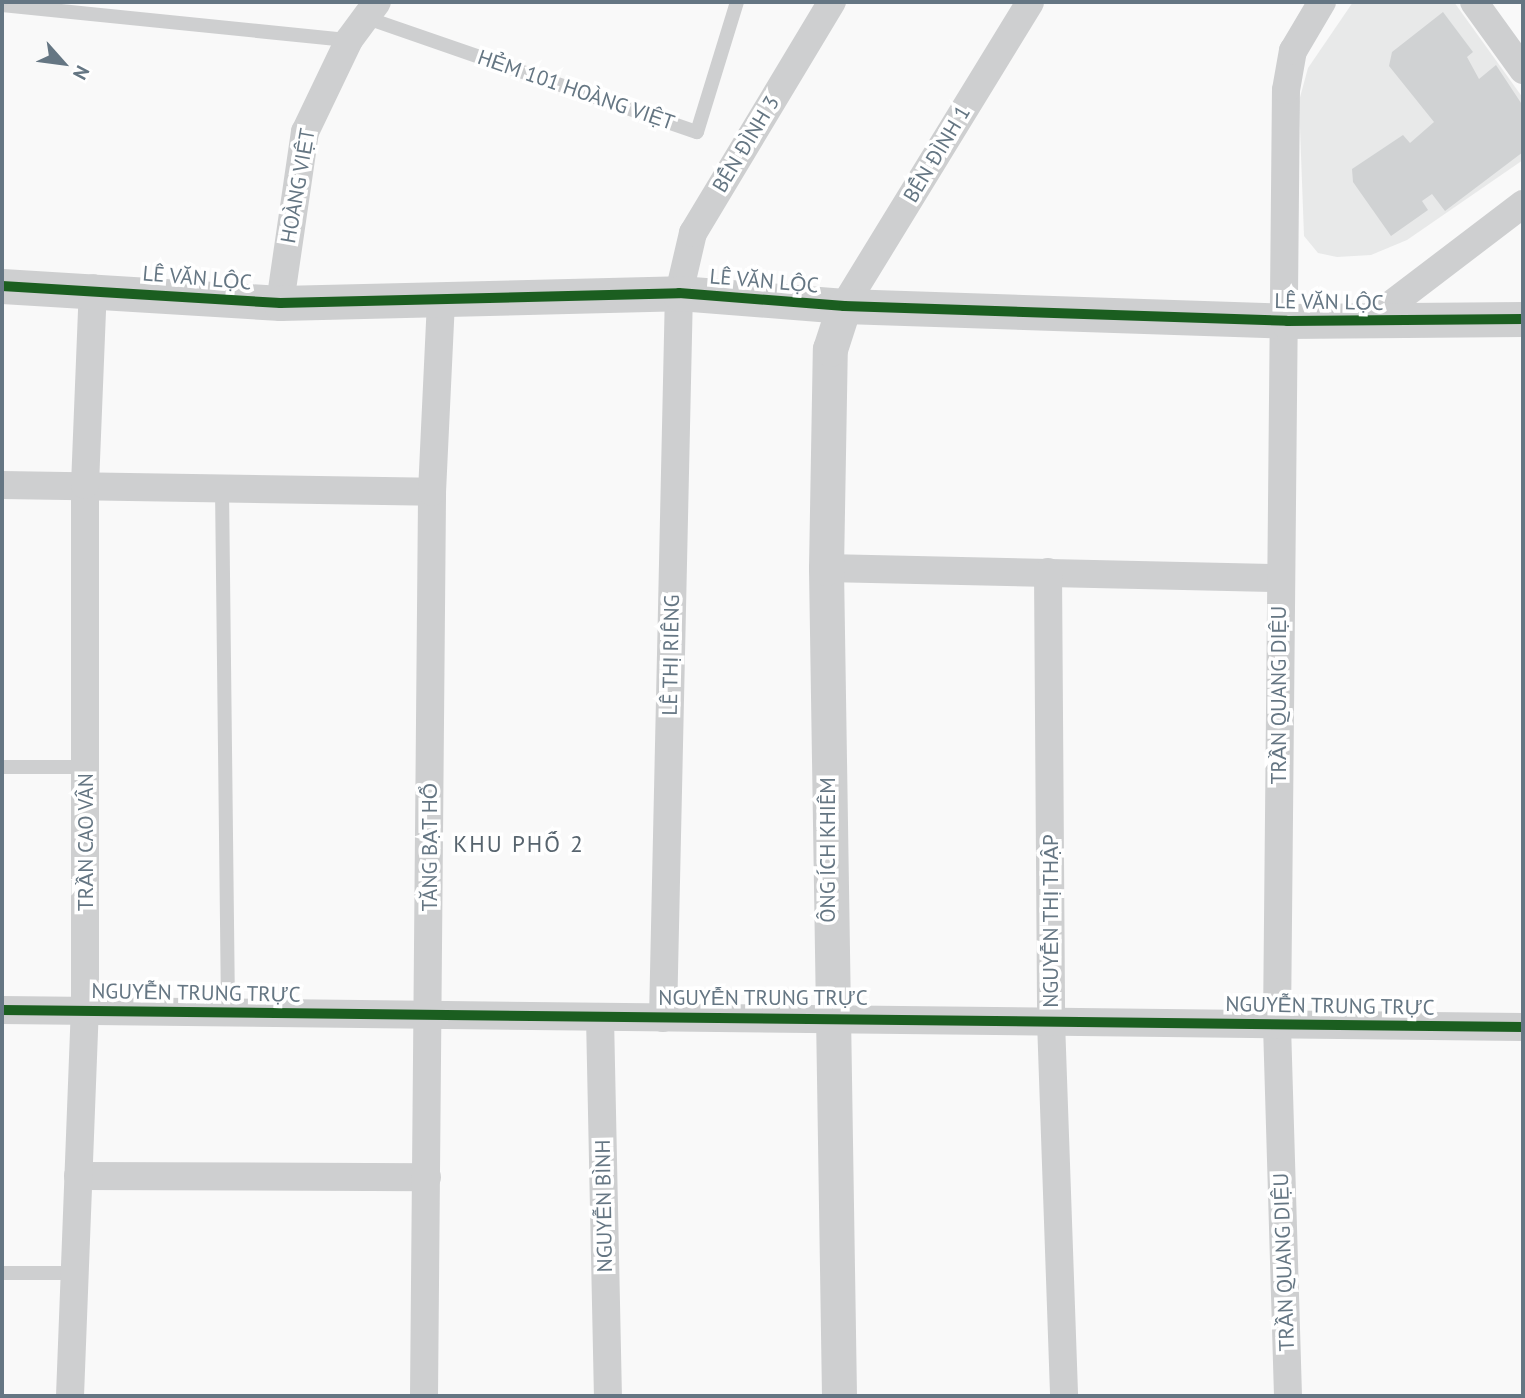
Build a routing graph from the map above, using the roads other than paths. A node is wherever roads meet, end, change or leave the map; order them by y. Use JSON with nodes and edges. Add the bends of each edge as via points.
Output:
{"nodes":[{"id":1,"x":737,"y":2,"type":"edge"},
{"id":2,"x":832,"y":2,"type":"edge"},
{"id":3,"x":1030,"y":2,"type":"edge"},
{"id":4,"x":1322,"y":2,"type":"edge"},
{"id":5,"x":1474,"y":2,"type":"edge"},
{"id":6,"x":2,"y":5,"type":"edge"},
{"id":7,"x":155,"y":9,"type":"edge"},
{"id":8,"x":372,"y":10,"type":"edge"},
{"id":9,"x":349,"y":40,"type":"junction"},
{"id":10,"x":1523,"y":69,"type":"edge"},
{"id":11,"x":1523,"y":204,"type":"edge"},
{"id":12,"x":2,"y":286,"type":"edge"},
{"id":13,"x":93,"y":288,"type":"junction"},
{"id":14,"x":680,"y":293,"type":"junction"},
{"id":15,"x":441,"y":298,"type":"junction"},
{"id":16,"x":280,"y":303,"type":"junction"},
{"id":17,"x":844,"y":306,"type":"junction"},
{"id":18,"x":1523,"y":319,"type":"edge"},
{"id":19,"x":1287,"y":321,"type":"junction"},
{"id":20,"x":1368,"y":322,"type":"junction"},
{"id":21,"x":2,"y":485,"type":"edge"},
{"id":22,"x":85,"y":485,"type":"junction"},
{"id":23,"x":222,"y":488,"type":"junction"},
{"id":24,"x":432,"y":492,"type":"junction"},
{"id":25,"x":826,"y":568,"type":"junction"},
{"id":26,"x":1048,"y":572,"type":"junction"},
{"id":27,"x":1280,"y":579,"type":"junction"},
{"id":28,"x":2,"y":767,"type":"edge"},
{"id":29,"x":86,"y":767,"type":"junction"},
{"id":30,"x":2,"y":1010,"type":"edge"},
{"id":31,"x":85,"y":1011,"type":"junction"},
{"id":32,"x":229,"y":1012,"type":"junction"},
{"id":33,"x":430,"y":1015,"type":"junction"},
{"id":34,"x":600,"y":1017,"type":"junction"},
{"id":35,"x":828,"y":1017,"type":"junction"},
{"id":36,"x":663,"y":1018,"type":"junction"},
{"id":37,"x":1051,"y":1021,"type":"junction"},
{"id":38,"x":1277,"y":1025,"type":"junction"},
{"id":39,"x":1523,"y":1027,"type":"edge"},
{"id":40,"x":78,"y":1176,"type":"junction"},
{"id":41,"x":427,"y":1177,"type":"junction"},
{"id":42,"x":2,"y":1273,"type":"edge"},
{"id":43,"x":73,"y":1273,"type":"junction"},
{"id":44,"x":70,"y":1396,"type":"edge"},
{"id":45,"x":424,"y":1396,"type":"edge"},
{"id":46,"x":608,"y":1396,"type":"edge"},
{"id":47,"x":839,"y":1396,"type":"edge"},
{"id":48,"x":1064,"y":1396,"type":"edge"},
{"id":49,"x":1288,"y":1396,"type":"edge"}],
"edges":[{"from":1,"to":8,"type":"lane","name":"HẺM 101 HOÀNG VIỆT","via":[[697,132]]},
{"from":2,"to":14,"type":"street","name":"BẾN ĐÌNH 3","via":[[692,233]]},
{"from":3,"to":17,"type":"street","name":"BẾN ĐÌNH 1"},
{"from":4,"to":19,"type":"street","name":"TRẦN QUANG DIỆU","via":[[1293,51],[1286,90]]},
{"from":5,"to":10,"type":"street"},
{"from":6,"to":7,"type":"lane"},
{"from":7,"to":9,"type":"lane"},
{"from":8,"to":9,"type":"street","name":"HOÀNG VIỆT"},
{"from":9,"to":16,"type":"street","name":"HOÀNG VIỆT","via":[[305,132]]},
{"from":11,"to":20,"type":"street"},
{"from":12,"to":13,"type":"street","name":"LÊ VĂN LỘC"},
{"from":13,"to":16,"type":"street","name":"LÊ VĂN LỘC"},
{"from":13,"to":22,"type":"street","name":"TRẦN CAO VÂN"},
{"from":14,"to":15,"type":"street","name":"LÊ VĂN LỘC"},
{"from":14,"to":17,"type":"street","name":"LÊ VĂN LỘC"},
{"from":14,"to":36,"type":"street","name":"LÊ THỊ RIÊNG"},
{"from":15,"to":16,"type":"street","name":"LÊ VĂN LỘC"},
{"from":15,"to":24,"type":"street","name":"TĂNG BẠT HỔ"},
{"from":17,"to":19,"type":"street","name":"LÊ VĂN LỘC"},
{"from":17,"to":25,"type":"street","name":"ÔNG ÍCH KHIÊM","via":[[830,349]]},
{"from":18,"to":20,"type":"street","name":"LÊ VĂN LỘC"},
{"from":19,"to":20,"type":"street","name":"LÊ VĂN LỘC"},
{"from":19,"to":27,"type":"street","name":"TRẦN QUANG DIỆU"},
{"from":21,"to":22,"type":"street"},
{"from":22,"to":23,"type":"street"},
{"from":22,"to":29,"type":"street","name":"TRẦN CAO VÂN"},
{"from":23,"to":24,"type":"street"},
{"from":23,"to":32,"type":"lane"},
{"from":24,"to":33,"type":"street","name":"TĂNG BẠT HỔ"},
{"from":25,"to":26,"type":"street"},
{"from":25,"to":35,"type":"street","name":"ÔNG ÍCH KHIÊM"},
{"from":26,"to":27,"type":"street"},
{"from":26,"to":37,"type":"street","name":"NGUYỄN THỊ THẬP"},
{"from":27,"to":38,"type":"street","name":"TRẦN QUANG DIỆU"},
{"from":28,"to":29,"type":"lane"},
{"from":29,"to":31,"type":"street","name":"TRẦN CAO VÂN"},
{"from":30,"to":31,"type":"street","name":"NGUYỄN TRUNG TRỰC"},
{"from":31,"to":32,"type":"street","name":"NGUYỄN TRUNG TRỰC"},
{"from":31,"to":40,"type":"street","name":"TRẦN CAO VÂN"},
{"from":32,"to":33,"type":"street","name":"NGUYỄN TRUNG TRỰC"},
{"from":33,"to":34,"type":"street","name":"NGUYỄN TRUNG TRỰC"},
{"from":33,"to":41,"type":"street","name":"TĂNG BẠT HỔ"},
{"from":34,"to":36,"type":"street","name":"NGUYỄN TRUNG TRỰC"},
{"from":34,"to":46,"type":"street","name":"NGUYỄN BÌNH"},
{"from":35,"to":36,"type":"street","name":"NGUYỄN TRUNG TRỰC"},
{"from":35,"to":37,"type":"street","name":"NGUYỄN TRUNG TRỰC"},
{"from":35,"to":47,"type":"street","name":"ÔNG ÍCH KHIÊM"},
{"from":37,"to":38,"type":"street","name":"NGUYỄN TRUNG TRỰC"},
{"from":37,"to":48,"type":"street","name":"NGUYỄN THỊ THẬP"},
{"from":38,"to":39,"type":"street","name":"NGUYỄN TRUNG TRỰC"},
{"from":38,"to":49,"type":"street","name":"TRẦN QUANG DIỆU"},
{"from":40,"to":41,"type":"street"},
{"from":40,"to":43,"type":"street","name":"TRẦN CAO VÂN"},
{"from":41,"to":45,"type":"street","name":"TĂNG BẠT HỔ"},
{"from":42,"to":43,"type":"lane"},
{"from":43,"to":44,"type":"street","name":"TRẦN CAO VÂN"}]}
